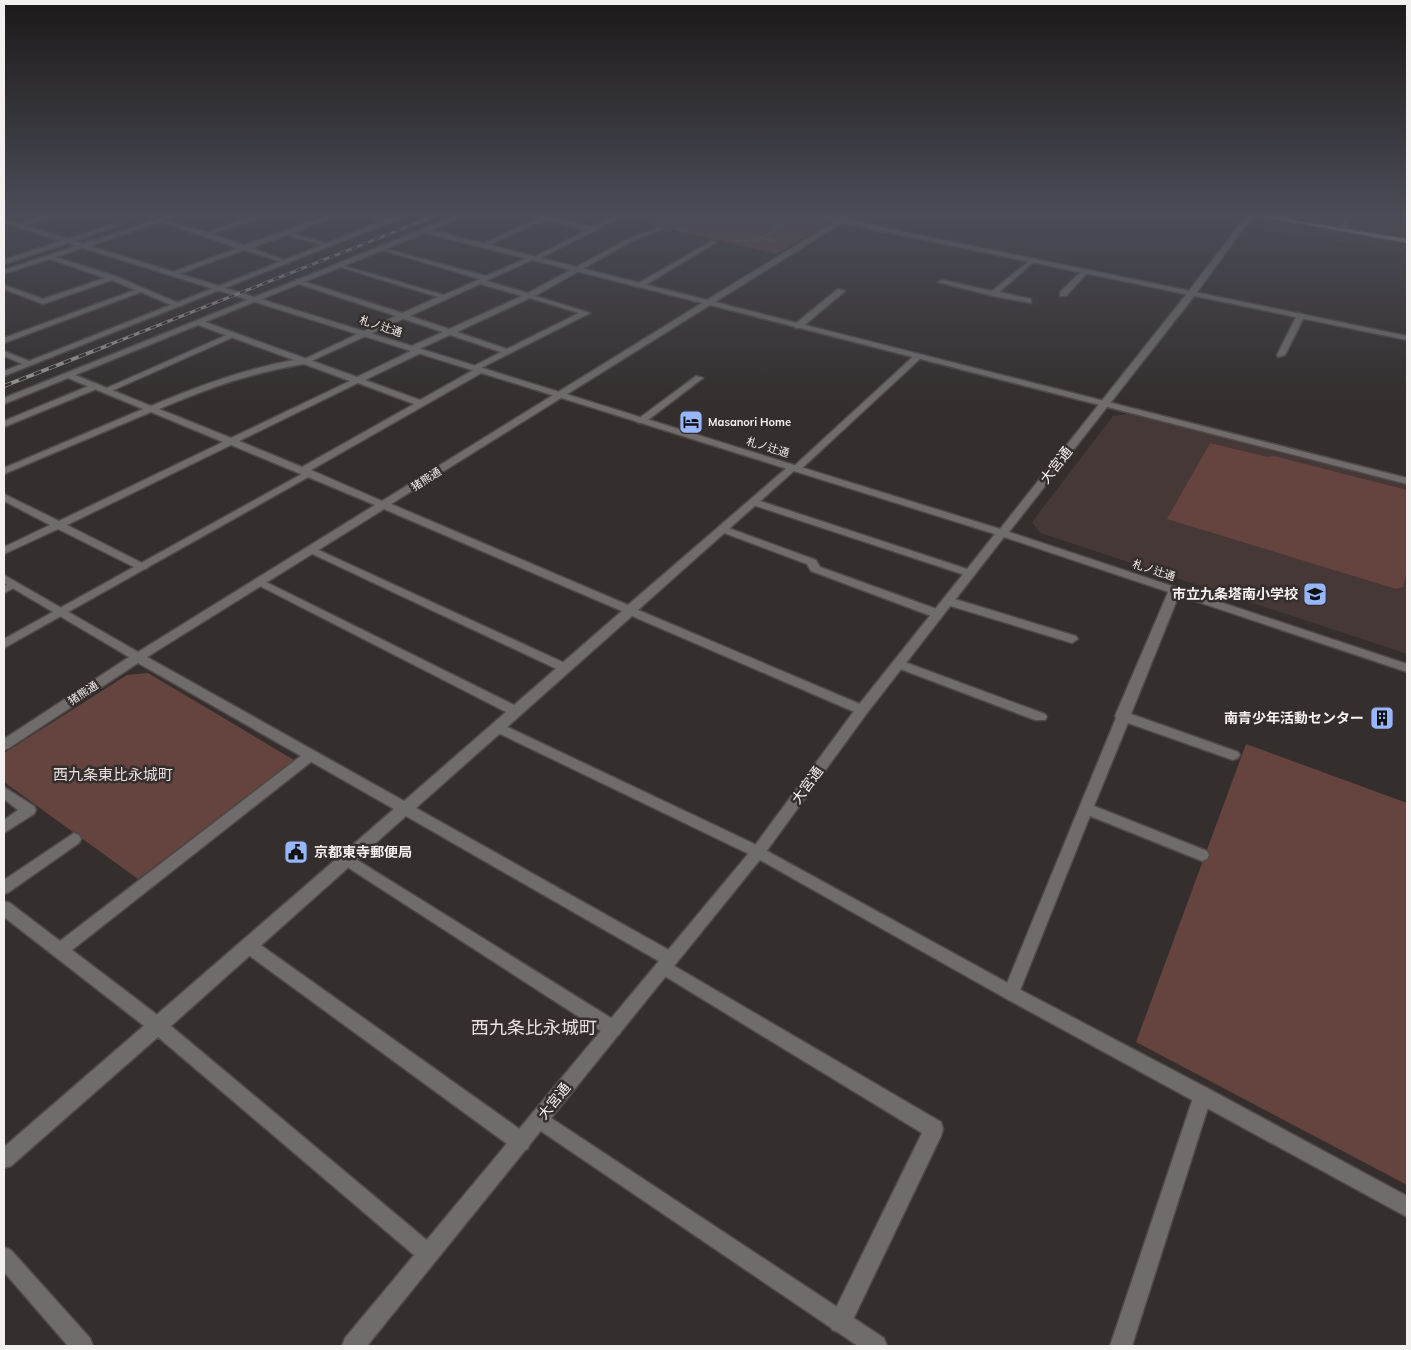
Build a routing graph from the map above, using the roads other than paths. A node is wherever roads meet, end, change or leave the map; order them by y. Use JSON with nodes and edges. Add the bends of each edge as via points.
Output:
{"nodes":[{"id":1,"x":112,"y":278,"type":"joint"},
{"id":2,"x":183,"y":278,"type":"edge"},
{"id":3,"x":250,"y":278,"type":"edge"},
{"id":4,"x":306,"y":278,"type":"edge"},
{"id":5,"x":382,"y":278,"type":"edge"},
{"id":6,"x":476,"y":278,"type":"edge"},
{"id":7,"x":487,"y":278,"type":"edge"},
{"id":8,"x":561,"y":278,"type":"edge"},
{"id":9,"x":612,"y":278,"type":"edge"},
{"id":10,"x":651,"y":278,"type":"edge"},
{"id":11,"x":748,"y":278,"type":"edge"},
{"id":12,"x":1012,"y":278,"type":"edge"},
{"id":13,"x":1078,"y":278,"type":"edge"},
{"id":14,"x":1119,"y":278,"type":"edge"},
{"id":15,"x":1203,"y":278,"type":"edge"},
{"id":16,"x":482,"y":280,"type":"junction"},
{"id":17,"x":299,"y":281,"type":"junction"},
{"id":18,"x":942,"y":282,"type":"dead end"},
{"id":19,"x":639,"y":285,"type":"junction"},
{"id":20,"x":4,"y":287,"type":"edge"},
{"id":21,"x":141,"y":290,"type":"junction"},
{"id":22,"x":220,"y":290,"type":"junction"},
{"id":23,"x":841,"y":291,"type":"dead end"},
{"id":24,"x":1192,"y":293,"type":"junction"},
{"id":25,"x":993,"y":294,"type":"junction"},
{"id":26,"x":1062,"y":294,"type":"dead end"},
{"id":27,"x":529,"y":296,"type":"junction"},
{"id":28,"x":444,"y":297,"type":"junction"},
{"id":29,"x":254,"y":299,"type":"junction"},
{"id":30,"x":1028,"y":301,"type":"dead end"},
{"id":31,"x":708,"y":303,"type":"junction"},
{"id":32,"x":179,"y":305,"type":"junction"},
{"id":33,"x":402,"y":316,"type":"junction"},
{"id":34,"x":1301,"y":316,"type":"junction"},
{"id":35,"x":198,"y":322,"type":"junction"},
{"id":36,"x":798,"y":326,"type":"junction"},
{"id":37,"x":364,"y":333,"type":"junction"},
{"id":38,"x":448,"y":333,"type":"junction"},
{"id":39,"x":234,"y":335,"type":"junction"},
{"id":40,"x":1407,"y":338,"type":"edge"},
{"id":41,"x":4,"y":341,"type":"edge"},
{"id":42,"x":415,"y":350,"type":"junction"},
{"id":43,"x":506,"y":351,"type":"junction"},
{"id":44,"x":4,"y":353,"type":"edge"},
{"id":45,"x":1281,"y":355,"type":"dead end"},
{"id":46,"x":919,"y":356,"type":"junction"},
{"id":47,"x":304,"y":360,"type":"junction"},
{"id":48,"x":28,"y":364,"type":"junction"},
{"id":49,"x":477,"y":369,"type":"junction"},
{"id":50,"x":4,"y":374,"type":"edge"},
{"id":51,"x":70,"y":376,"type":"junction"},
{"id":52,"x":699,"y":378,"type":"dead end"},
{"id":53,"x":357,"y":380,"type":"junction"},
{"id":54,"x":96,"y":386,"type":"junction"},
{"id":55,"x":106,"y":390,"type":"junction"},
{"id":56,"x":559,"y":396,"type":"junction"},
{"id":57,"x":4,"y":401,"type":"edge"},
{"id":58,"x":420,"y":404,"type":"junction"},
{"id":59,"x":1105,"y":404,"type":"junction"},
{"id":60,"x":155,"y":409,"type":"junction"},
{"id":61,"x":641,"y":421,"type":"junction"},
{"id":62,"x":4,"y":424,"type":"edge"},
{"id":63,"x":232,"y":441,"type":"junction"},
{"id":64,"x":794,"y":468,"type":"junction"},
{"id":65,"x":4,"y":471,"type":"edge"},
{"id":66,"x":306,"y":472,"type":"junction"},
{"id":67,"x":1407,"y":481,"type":"edge"},
{"id":68,"x":4,"y":497,"type":"edge"},
{"id":69,"x":754,"y":502,"type":"junction"},
{"id":70,"x":384,"y":505,"type":"junction"},
{"id":71,"x":59,"y":524,"type":"junction"},
{"id":72,"x":723,"y":529,"type":"junction"},
{"id":73,"x":1002,"y":533,"type":"junction"},
{"id":74,"x":312,"y":550,"type":"junction"},
{"id":75,"x":4,"y":551,"type":"edge"},
{"id":76,"x":142,"y":567,"type":"junction"},
{"id":77,"x":969,"y":573,"type":"junction"},
{"id":78,"x":260,"y":582,"type":"junction"},
{"id":79,"x":7,"y":584,"type":"edge"},
{"id":80,"x":1175,"y":590,"type":"junction"},
{"id":81,"x":948,"y":601,"type":"junction"},
{"id":82,"x":630,"y":611,"type":"junction"},
{"id":83,"x":61,"y":612,"type":"junction"},
{"id":84,"x":938,"y":614,"type":"junction"},
{"id":85,"x":1072,"y":639,"type":"dead end"},
{"id":86,"x":4,"y":644,"type":"edge"},
{"id":87,"x":138,"y":658,"type":"junction"},
{"id":88,"x":898,"y":664,"type":"junction"},
{"id":89,"x":565,"y":668,"type":"junction"},
{"id":90,"x":1407,"y":668,"type":"edge"},
{"id":91,"x":862,"y":710,"type":"junction"},
{"id":92,"x":516,"y":711,"type":"junction"},
{"id":93,"x":1122,"y":716,"type":"junction"},
{"id":94,"x":1040,"y":717,"type":"dead end"},
{"id":95,"x":497,"y":727,"type":"junction"},
{"id":96,"x":4,"y":745,"type":"edge"},
{"id":97,"x":1233,"y":754,"type":"dead end"},
{"id":98,"x":311,"y":755,"type":"junction"},
{"id":99,"x":4,"y":792,"type":"edge"},
{"id":100,"x":404,"y":808,"type":"junction"},
{"id":101,"x":1087,"y":809,"type":"junction"},
{"id":102,"x":4,"y":827,"type":"edge"},
{"id":103,"x":74,"y":839,"type":"dead end"},
{"id":104,"x":758,"y":852,"type":"junction"},
{"id":105,"x":1202,"y":855,"type":"dead end"},
{"id":106,"x":346,"y":859,"type":"junction"},
{"id":107,"x":4,"y":888,"type":"edge"},
{"id":108,"x":4,"y":908,"type":"edge"},
{"id":109,"x":249,"y":946,"type":"junction"},
{"id":110,"x":59,"y":951,"type":"junction"},
{"id":111,"x":667,"y":963,"type":"junction"},
{"id":112,"x":1011,"y":993,"type":"junction"},
{"id":113,"x":158,"y":1026,"type":"junction"},
{"id":114,"x":613,"y":1029,"type":"junction"},
{"id":115,"x":1203,"y":1095,"type":"junction"},
{"id":116,"x":540,"y":1119,"type":"junction"},
{"id":117,"x":520,"y":1142,"type":"junction"},
{"id":118,"x":4,"y":1159,"type":"edge"},
{"id":119,"x":1407,"y":1207,"type":"edge"},
{"id":120,"x":428,"y":1254,"type":"junction"},
{"id":121,"x":4,"y":1257,"type":"edge"},
{"id":122,"x":840,"y":1322,"type":"junction"},
{"id":123,"x":82,"y":1346,"type":"edge"},
{"id":124,"x":353,"y":1346,"type":"edge"},
{"id":125,"x":876,"y":1346,"type":"edge"},
{"id":126,"x":1120,"y":1346,"type":"edge"}],
"edges":[{"from":1,"to":20,"type":"street","via":[[43,302]]},
{"from":1,"to":21,"type":"street"},
{"from":2,"to":22,"type":"street","name":"札ノ辻通"},
{"from":3,"to":22,"type":"street"},
{"from":4,"to":17,"type":"street"},
{"from":5,"to":28,"type":"street"},
{"from":6,"to":16,"type":"street"},
{"from":7,"to":16,"type":"street"},
{"from":8,"to":27,"type":"street"},
{"from":9,"to":19,"type":"street"},
{"from":10,"to":19,"type":"street"},
{"from":11,"to":31,"type":"street","name":"猪熊通"},
{"from":12,"to":25,"type":"street"},
{"from":13,"to":26,"type":"street"},
{"from":14,"to":24,"type":"street"},
{"from":15,"to":24,"type":"street","name":"大宮通"},
{"from":16,"to":27,"type":"street"},
{"from":16,"to":28,"type":"street"},
{"from":17,"to":29,"type":"street"},
{"from":17,"to":33,"type":"street"},
{"from":18,"to":25,"type":"street"},
{"from":19,"to":31,"type":"street"},
{"from":21,"to":32,"type":"street"},
{"from":21,"to":41,"type":"street"},
{"from":22,"to":29,"type":"street","name":"札ノ辻通"},
{"from":22,"to":32,"type":"street"},
{"from":23,"to":36,"type":"street"},
{"from":24,"to":34,"type":"street"},
{"from":24,"to":59,"type":"street","name":"大宮通"},
{"from":25,"to":30,"type":"street"},
{"from":27,"to":38,"type":"street"},
{"from":27,"to":43,"type":"street","via":[[586,313]]},
{"from":28,"to":33,"type":"street"},
{"from":29,"to":35,"type":"street"},
{"from":29,"to":37,"type":"street","name":"札ノ辻通"},
{"from":31,"to":36,"type":"street"},
{"from":31,"to":56,"type":"street","name":"猪熊通"},
{"from":32,"to":48,"type":"street"},
{"from":33,"to":37,"type":"street"},
{"from":33,"to":38,"type":"street"},
{"from":34,"to":40,"type":"street"},
{"from":34,"to":45,"type":"street"},
{"from":35,"to":39,"type":"street"},
{"from":35,"to":51,"type":"street"},
{"from":36,"to":46,"type":"street"},
{"from":37,"to":42,"type":"street","name":"札ノ辻通"},
{"from":37,"to":47,"type":"street"},
{"from":38,"to":42,"type":"street"},
{"from":38,"to":43,"type":"street"},
{"from":39,"to":47,"type":"street"},
{"from":39,"to":55,"type":"street"},
{"from":42,"to":49,"type":"street","name":"札ノ辻通"},
{"from":42,"to":53,"type":"street"},
{"from":43,"to":49,"type":"street"},
{"from":44,"to":48,"type":"street"},
{"from":46,"to":59,"type":"street"},
{"from":46,"to":64,"type":"street"},
{"from":47,"to":53,"type":"street"},
{"from":47,"to":60,"type":"street","via":[[240,374]]},
{"from":48,"to":50,"type":"street"},
{"from":49,"to":56,"type":"street","name":"札ノ辻通"},
{"from":49,"to":58,"type":"street"},
{"from":51,"to":54,"type":"street"},
{"from":51,"to":57,"type":"street"},
{"from":52,"to":61,"type":"street"},
{"from":53,"to":58,"type":"street"},
{"from":53,"to":63,"type":"street"},
{"from":54,"to":55,"type":"street"},
{"from":54,"to":62,"type":"street"},
{"from":55,"to":60,"type":"street"},
{"from":56,"to":61,"type":"street","name":"札ノ辻通"},
{"from":56,"to":70,"type":"street","name":"猪熊通"},
{"from":58,"to":66,"type":"street"},
{"from":59,"to":67,"type":"street"},
{"from":59,"to":73,"type":"street","name":"大宮通"},
{"from":60,"to":63,"type":"street"},
{"from":60,"to":65,"type":"street"},
{"from":61,"to":64,"type":"street","name":"札ノ辻通"},
{"from":63,"to":66,"type":"street"},
{"from":63,"to":71,"type":"street"},
{"from":64,"to":69,"type":"street"},
{"from":64,"to":73,"type":"street","name":"札ノ辻通"},
{"from":66,"to":70,"type":"street"},
{"from":66,"to":76,"type":"street"},
{"from":68,"to":71,"type":"street"},
{"from":69,"to":72,"type":"street"},
{"from":69,"to":77,"type":"street"},
{"from":70,"to":74,"type":"street","name":"猪熊通"},
{"from":70,"to":82,"type":"street"},
{"from":71,"to":75,"type":"street"},
{"from":71,"to":76,"type":"street"},
{"from":72,"to":82,"type":"street"},
{"from":72,"to":84,"type":"street","via":[[812,562],[815,569]]},
{"from":73,"to":77,"type":"street","name":"大宮通"},
{"from":73,"to":80,"type":"street","name":"札ノ辻通"},
{"from":74,"to":78,"type":"street","name":"猪熊通"},
{"from":74,"to":89,"type":"street"},
{"from":76,"to":83,"type":"street"},
{"from":77,"to":81,"type":"street","name":"大宮通"},
{"from":78,"to":87,"type":"street","name":"猪熊通"},
{"from":78,"to":92,"type":"street"},
{"from":79,"to":83,"type":"street"},
{"from":80,"to":90,"type":"street","name":"札ノ辻通"},
{"from":80,"to":93,"type":"street"},
{"from":81,"to":84,"type":"street","name":"大宮通"},
{"from":81,"to":85,"type":"street"},
{"from":82,"to":89,"type":"street"},
{"from":82,"to":91,"type":"street"},
{"from":83,"to":86,"type":"street"},
{"from":83,"to":87,"type":"street"},
{"from":84,"to":88,"type":"street","name":"大宮通"},
{"from":87,"to":96,"type":"street","name":"猪熊通"},
{"from":87,"to":98,"type":"street"},
{"from":88,"to":91,"type":"street","name":"大宮通"},
{"from":88,"to":94,"type":"street"},
{"from":89,"to":92,"type":"street"},
{"from":91,"to":104,"type":"street","name":"大宮通"},
{"from":92,"to":95,"type":"street"},
{"from":93,"to":97,"type":"street"},
{"from":93,"to":101,"type":"street"},
{"from":95,"to":100,"type":"street"},
{"from":95,"to":104,"type":"street"},
{"from":98,"to":100,"type":"street"},
{"from":98,"to":110,"type":"street"},
{"from":99,"to":102,"type":"street","via":[[29,810]]},
{"from":100,"to":106,"type":"street"},
{"from":100,"to":111,"type":"street"},
{"from":101,"to":105,"type":"street"},
{"from":101,"to":112,"type":"street"},
{"from":103,"to":107,"type":"street"},
{"from":104,"to":111,"type":"street","name":"大宮通"},
{"from":104,"to":112,"type":"street"},
{"from":106,"to":109,"type":"street"},
{"from":106,"to":114,"type":"street"},
{"from":108,"to":110,"type":"street"},
{"from":109,"to":113,"type":"street"},
{"from":109,"to":117,"type":"street"},
{"from":110,"to":113,"type":"street"},
{"from":111,"to":114,"type":"street","name":"大宮通"},
{"from":111,"to":122,"type":"street","via":[[934,1129]]},
{"from":112,"to":115,"type":"street"},
{"from":113,"to":118,"type":"street"},
{"from":113,"to":120,"type":"street"},
{"from":114,"to":116,"type":"street","name":"大宮通"},
{"from":115,"to":119,"type":"street"},
{"from":115,"to":126,"type":"street"},
{"from":116,"to":117,"type":"street","name":"大宮通"},
{"from":116,"to":122,"type":"street"},
{"from":117,"to":120,"type":"street","name":"大宮通"},
{"from":120,"to":124,"type":"street","name":"大宮通"},
{"from":121,"to":123,"type":"street"},
{"from":122,"to":125,"type":"street"}]}
